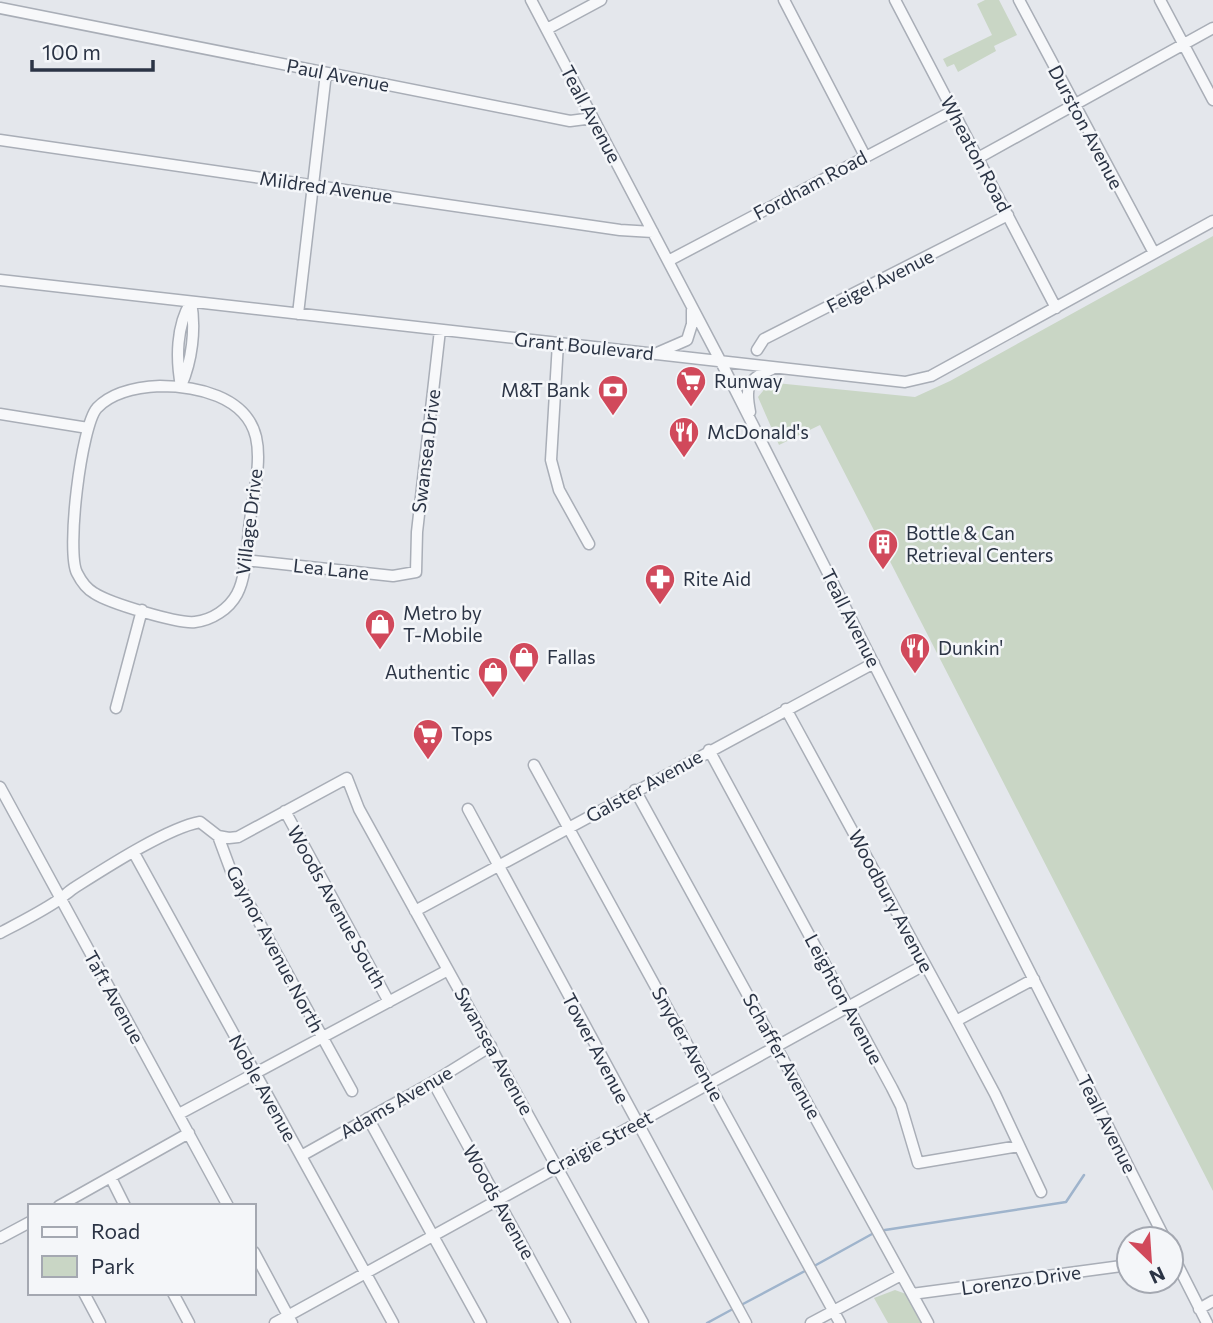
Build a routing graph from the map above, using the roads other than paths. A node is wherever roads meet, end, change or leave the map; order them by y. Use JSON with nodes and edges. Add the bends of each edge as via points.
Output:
{"nodes":[{"id":1,"x":531,"y":0,"type":"edge"},
{"id":2,"x":601,"y":0,"type":"edge"},
{"id":3,"x":784,"y":0,"type":"edge"},
{"id":4,"x":895,"y":0,"type":"edge"},
{"id":5,"x":1019,"y":0,"type":"edge"},
{"id":6,"x":1160,"y":0,"type":"edge"},
{"id":7,"x":0,"y":8,"type":"edge"},
{"id":8,"x":1213,"y":27,"type":"edge"},
{"id":9,"x":547,"y":29,"type":"junction"},
{"id":10,"x":1184,"y":45,"type":"junction"},
{"id":11,"x":326,"y":73,"type":"junction"},
{"id":12,"x":1213,"y":100,"type":"edge"},
{"id":13,"x":1074,"y":104,"type":"junction"},
{"id":14,"x":953,"y":111,"type":"junction"},
{"id":15,"x":593,"y":118,"type":"junction"},
{"id":16,"x":0,"y":140,"type":"edge"},
{"id":17,"x":865,"y":156,"type":"junction"},
{"id":18,"x":978,"y":158,"type":"junction"},
{"id":19,"x":312,"y":185,"type":"junction"},
{"id":20,"x":1008,"y":215,"type":"junction"},
{"id":21,"x":1213,"y":221,"type":"edge"},
{"id":22,"x":653,"y":232,"type":"junction"},
{"id":23,"x":1154,"y":254,"type":"junction"},
{"id":24,"x":668,"y":261,"type":"junction"},
{"id":25,"x":0,"y":280,"type":"edge"},
{"id":26,"x":191,"y":302,"type":"junction"},
{"id":27,"x":692,"y":307,"type":"junction"},
{"id":28,"x":1056,"y":308,"type":"junction"},
{"id":29,"x":299,"y":314,"type":"junction"},
{"id":30,"x":440,"y":330,"type":"junction"},
{"id":31,"x":558,"y":343,"type":"junction"},
{"id":32,"x":757,"y":350,"type":"dead end"},
{"id":33,"x":654,"y":354,"type":"junction"},
{"id":34,"x":721,"y":362,"type":"junction"},
{"id":35,"x":774,"y":368,"type":"junction"},
{"id":36,"x":181,"y":386,"type":"junction"},
{"id":37,"x":0,"y":414,"type":"edge"},
{"id":38,"x":753,"y":425,"type":"junction"},
{"id":39,"x":88,"y":428,"type":"junction"},
{"id":40,"x":589,"y":544,"type":"dead end"},
{"id":41,"x":245,"y":560,"type":"junction"},
{"id":42,"x":416,"y":572,"type":"joint"},
{"id":43,"x":142,"y":610,"type":"junction"},
{"id":44,"x":874,"y":663,"type":"junction"},
{"id":45,"x":116,"y":708,"type":"dead end"},
{"id":46,"x":786,"y":709,"type":"junction"},
{"id":47,"x":709,"y":750,"type":"junction"},
{"id":48,"x":534,"y":765,"type":"dead end"},
{"id":49,"x":0,"y":787,"type":"edge"},
{"id":50,"x":635,"y":790,"type":"junction"},
{"id":51,"x":4,"y":801,"type":"edge"},
{"id":52,"x":468,"y":809,"type":"dead end"},
{"id":53,"x":285,"y":811,"type":"junction"},
{"id":54,"x":568,"y":828,"type":"junction"},
{"id":55,"x":218,"y":836,"type":"junction"},
{"id":56,"x":134,"y":853,"type":"junction"},
{"id":57,"x":498,"y":867,"type":"junction"},
{"id":58,"x":60,"y":900,"type":"junction"},
{"id":59,"x":415,"y":911,"type":"junction"},
{"id":60,"x":0,"y":933,"type":"edge"},
{"id":61,"x":924,"y":965,"type":"junction"},
{"id":62,"x":449,"y":970,"type":"junction"},
{"id":63,"x":1034,"y":979,"type":"junction"},
{"id":64,"x":389,"y":1002,"type":"junction"},
{"id":65,"x":847,"y":1006,"type":"junction"},
{"id":66,"x":956,"y":1021,"type":"junction"},
{"id":67,"x":322,"y":1038,"type":"junction"},
{"id":68,"x":491,"y":1046,"type":"junction"},
{"id":69,"x":776,"y":1046,"type":"junction"},
{"id":70,"x":256,"y":1074,"type":"junction"},
{"id":71,"x":433,"y":1082,"type":"junction"},
{"id":72,"x":710,"y":1083,"type":"junction"},
{"id":73,"x":352,"y":1091,"type":"dead end"},
{"id":74,"x":178,"y":1114,"type":"junction"},
{"id":75,"x":368,"y":1118,"type":"junction"},
{"id":76,"x":636,"y":1123,"type":"junction"},
{"id":77,"x":189,"y":1133,"type":"junction"},
{"id":78,"x":1019,"y":1146,"type":"junction"},
{"id":79,"x":301,"y":1156,"type":"junction"},
{"id":80,"x":557,"y":1166,"type":"junction"},
{"id":81,"x":111,"y":1178,"type":"junction"},
{"id":82,"x":1041,"y":1192,"type":"dead end"},
{"id":83,"x":498,"y":1199,"type":"junction"},
{"id":84,"x":63,"y":1204,"type":"edge"},
{"id":85,"x":124,"y":1204,"type":"edge"},
{"id":86,"x":227,"y":1204,"type":"edge"},
{"id":87,"x":28,"y":1223,"type":"edge"},
{"id":88,"x":1157,"y":1225,"type":"edge"},
{"id":89,"x":434,"y":1235,"type":"junction"},
{"id":90,"x":0,"y":1238,"type":"edge"},
{"id":91,"x":256,"y":1256,"type":"edge"},
{"id":92,"x":1115,"y":1267,"type":"edge"},
{"id":93,"x":364,"y":1273,"type":"junction"},
{"id":94,"x":901,"y":1275,"type":"junction"},
{"id":95,"x":1185,"y":1282,"type":"edge"},
{"id":96,"x":912,"y":1294,"type":"junction"},
{"id":97,"x":85,"y":1295,"type":"edge"},
{"id":98,"x":174,"y":1295,"type":"edge"},
{"id":99,"x":1213,"y":1301,"type":"edge"},
{"id":100,"x":1199,"y":1309,"type":"junction"},
{"id":101,"x":833,"y":1310,"type":"junction"},
{"id":102,"x":290,"y":1319,"type":"edge"},
{"id":103,"x":100,"y":1323,"type":"edge"},
{"id":104,"x":189,"y":1323,"type":"edge"},
{"id":105,"x":275,"y":1323,"type":"edge"},
{"id":106,"x":393,"y":1323,"type":"edge"},
{"id":107,"x":481,"y":1323,"type":"edge"},
{"id":108,"x":565,"y":1323,"type":"edge"},
{"id":109,"x":643,"y":1323,"type":"edge"},
{"id":110,"x":746,"y":1323,"type":"edge"},
{"id":111,"x":811,"y":1323,"type":"edge"},
{"id":112,"x":840,"y":1323,"type":"edge"},
{"id":113,"x":928,"y":1323,"type":"edge"},
{"id":114,"x":1207,"y":1323,"type":"edge"}],
"edges":[{"from":1,"to":9,"type":"street","name":"Teall Avenue"},
{"from":2,"to":9,"type":"street"},
{"from":3,"to":17,"type":"street"},
{"from":4,"to":14,"type":"street","name":"Wheaton Road"},
{"from":5,"to":13,"type":"street","name":"Durston Avenue"},
{"from":6,"to":10,"type":"street"},
{"from":7,"to":11,"type":"street","name":"Paul Avenue"},
{"from":8,"to":10,"type":"street"},
{"from":9,"to":15,"type":"street","name":"Teall Avenue"},
{"from":10,"to":12,"type":"street"},
{"from":10,"to":13,"type":"street"},
{"from":11,"to":15,"type":"street","name":"Paul Avenue","via":[[570,121]]},
{"from":11,"to":19,"type":"street"},
{"from":13,"to":18,"type":"street"},
{"from":13,"to":23,"type":"street","name":"Durston Avenue"},
{"from":14,"to":17,"type":"street","name":"Fordham Road"},
{"from":14,"to":18,"type":"street","name":"Wheaton Road"},
{"from":15,"to":22,"type":"street","name":"Teall Avenue"},
{"from":16,"to":19,"type":"street","name":"Mildred Avenue"},
{"from":17,"to":24,"type":"street","name":"Fordham Road"},
{"from":18,"to":20,"type":"street","name":"Wheaton Road"},
{"from":19,"to":22,"type":"street","name":"Mildred Avenue"},
{"from":19,"to":29,"type":"street"},
{"from":20,"to":28,"type":"street","name":"Wheaton Road"},
{"from":20,"to":32,"type":"street","name":"Feigel Avenue","via":[[764,339]]},
{"from":21,"to":23,"type":"street","name":"Grant Boulevard"},
{"from":22,"to":24,"type":"street","name":"Teall Avenue"},
{"from":23,"to":28,"type":"street","name":"Grant Boulevard"},
{"from":24,"to":27,"type":"street","name":"Teall Avenue"},
{"from":25,"to":26,"type":"street","name":"Grant Boulevard"},
{"from":26,"to":29,"type":"street","name":"Grant Boulevard"},
{"from":26,"to":36,"type":"street","via":[[181,328],[177,365]]},
{"from":27,"to":33,"type":"street","via":[[687,340]]},
{"from":27,"to":34,"type":"street","name":"Teall Avenue"},
{"from":28,"to":35,"type":"street","name":"Grant Boulevard","via":[[915,381]]},
{"from":29,"to":30,"type":"street","name":"Grant Boulevard"},
{"from":30,"to":31,"type":"street","name":"Grant Boulevard"},
{"from":30,"to":42,"type":"street","name":"Swansea Drive"},
{"from":31,"to":33,"type":"street","name":"Grant Boulevard"},
{"from":31,"to":40,"type":"street","via":[[551,460],[559,490]]},
{"from":33,"to":34,"type":"street","name":"Grant Boulevard"},
{"from":34,"to":35,"type":"street","name":"Grant Boulevard"},
{"from":34,"to":38,"type":"street","name":"Teall Avenue"},
{"from":35,"to":38,"type":"street","via":[[749,383]]},
{"from":36,"to":39,"type":"street","name":"Village Drive","via":[[147,387],[114,396],[97,408]]},
{"from":36,"to":41,"type":"street","name":"Village Drive","via":[[231,403],[247,418],[256,436]]},
{"from":37,"to":39,"type":"street"},
{"from":38,"to":44,"type":"street","name":"Teall Avenue"},
{"from":39,"to":43,"type":"street","name":"Village Drive","via":[[73,562],[81,580],[95,594]]},
{"from":41,"to":42,"type":"street","name":"Lea Lane","via":[[393,576]]},
{"from":41,"to":43,"type":"street","name":"Village Drive","via":[[236,596],[216,616],[184,622]]},
{"from":43,"to":45,"type":"street"},
{"from":44,"to":46,"type":"street","name":"Galster Avenue"},
{"from":44,"to":63,"type":"street","name":"Teall Avenue"},
{"from":46,"to":47,"type":"street","name":"Galster Avenue"},
{"from":46,"to":61,"type":"street","name":"Woodbury Avenue"},
{"from":47,"to":50,"type":"street","name":"Galster Avenue"},
{"from":47,"to":65,"type":"street","name":"Leighton Avenue"},
{"from":48,"to":54,"type":"street","name":"Snyder Avenue"},
{"from":49,"to":51,"type":"street","name":"Taft Avenue"},
{"from":50,"to":54,"type":"street","name":"Galster Avenue"},
{"from":50,"to":69,"type":"street","name":"Schaffer Avenue"},
{"from":51,"to":58,"type":"street","name":"Taft Avenue"},
{"from":52,"to":57,"type":"street","name":"Tower Avenue"},
{"from":53,"to":55,"type":"street","via":[[238,837]]},
{"from":53,"to":59,"type":"street","name":"Swansea Avenue","via":[[347,778]]},
{"from":53,"to":64,"type":"street","name":"Woods Avenue South"},
{"from":54,"to":57,"type":"street","name":"Galster Avenue"},
{"from":54,"to":72,"type":"street","name":"Snyder Avenue"},
{"from":55,"to":56,"type":"street","via":[[200,822],[188,824]]},
{"from":55,"to":67,"type":"street","name":"Gaynor Avenue North","via":[[231,871]]},
{"from":56,"to":58,"type":"street"},
{"from":56,"to":70,"type":"street","name":"Noble Avenue"},
{"from":57,"to":59,"type":"street","name":"Galster Avenue"},
{"from":57,"to":76,"type":"street","name":"Tower Avenue"},
{"from":58,"to":60,"type":"street"},
{"from":58,"to":74,"type":"street","name":"Taft Avenue"},
{"from":59,"to":62,"type":"street","name":"Swansea Avenue"},
{"from":61,"to":65,"type":"street","name":"Craigie Street"},
{"from":61,"to":66,"type":"street","name":"Woodbury Avenue"},
{"from":62,"to":64,"type":"street"},
{"from":62,"to":68,"type":"street","name":"Swansea Avenue"},
{"from":63,"to":66,"type":"street"},
{"from":63,"to":88,"type":"street","name":"Teall Avenue"},
{"from":64,"to":67,"type":"street"},
{"from":65,"to":69,"type":"street","name":"Craigie Street"},
{"from":65,"to":78,"type":"street","name":"Leighton Avenue","via":[[901,1106],[918,1163]]},
{"from":66,"to":78,"type":"street","name":"Woodbury Avenue"},
{"from":67,"to":70,"type":"street"},
{"from":67,"to":73,"type":"street","name":"Gaynor Avenue North"},
{"from":68,"to":71,"type":"street","name":"Adams Avenue"},
{"from":68,"to":80,"type":"street","name":"Swansea Avenue"},
{"from":69,"to":72,"type":"street","name":"Craigie Street"},
{"from":69,"to":94,"type":"street","name":"Schaffer Avenue"},
{"from":70,"to":74,"type":"street"},
{"from":70,"to":79,"type":"street","name":"Noble Avenue"},
{"from":71,"to":75,"type":"street","name":"Adams Avenue"},
{"from":71,"to":83,"type":"street","name":"Woods Avenue"},
{"from":72,"to":76,"type":"street","name":"Craigie Street"},
{"from":72,"to":101,"type":"street","name":"Snyder Avenue"},
{"from":74,"to":77,"type":"street","name":"Taft Avenue"},
{"from":75,"to":79,"type":"street","name":"Adams Avenue"},
{"from":75,"to":89,"type":"street"},
{"from":76,"to":80,"type":"street","name":"Craigie Street"},
{"from":76,"to":110,"type":"street","name":"Tower Avenue"},
{"from":77,"to":81,"type":"street"},
{"from":77,"to":86,"type":"street","name":"Taft Avenue"},
{"from":78,"to":82,"type":"street","name":"Woodbury Avenue"},
{"from":79,"to":93,"type":"street","name":"Noble Avenue"},
{"from":80,"to":83,"type":"street","name":"Craigie Street"},
{"from":80,"to":109,"type":"street","name":"Swansea Avenue"},
{"from":81,"to":84,"type":"street"},
{"from":81,"to":85,"type":"street"},
{"from":83,"to":89,"type":"street","name":"Craigie Street"},
{"from":83,"to":108,"type":"street","name":"Woods Avenue"},
{"from":87,"to":90,"type":"street"},
{"from":89,"to":93,"type":"street","name":"Craigie Street"},
{"from":89,"to":107,"type":"street"},
{"from":91,"to":102,"type":"street"},
{"from":92,"to":96,"type":"street","name":"Lorenzo Drive"},
{"from":93,"to":102,"type":"street","name":"Craigie Street"},
{"from":93,"to":106,"type":"street","name":"Noble Avenue"},
{"from":94,"to":96,"type":"street","name":"Schaffer Avenue"},
{"from":94,"to":101,"type":"street"},
{"from":95,"to":100,"type":"street"},
{"from":96,"to":113,"type":"street","name":"Schaffer Avenue"},
{"from":97,"to":103,"type":"street"},
{"from":98,"to":104,"type":"street"},
{"from":99,"to":100,"type":"street"},
{"from":100,"to":114,"type":"street"},
{"from":101,"to":111,"type":"street"},
{"from":101,"to":112,"type":"street","name":"Snyder Avenue"},
{"from":102,"to":105,"type":"street","name":"Craigie Street"}]}
